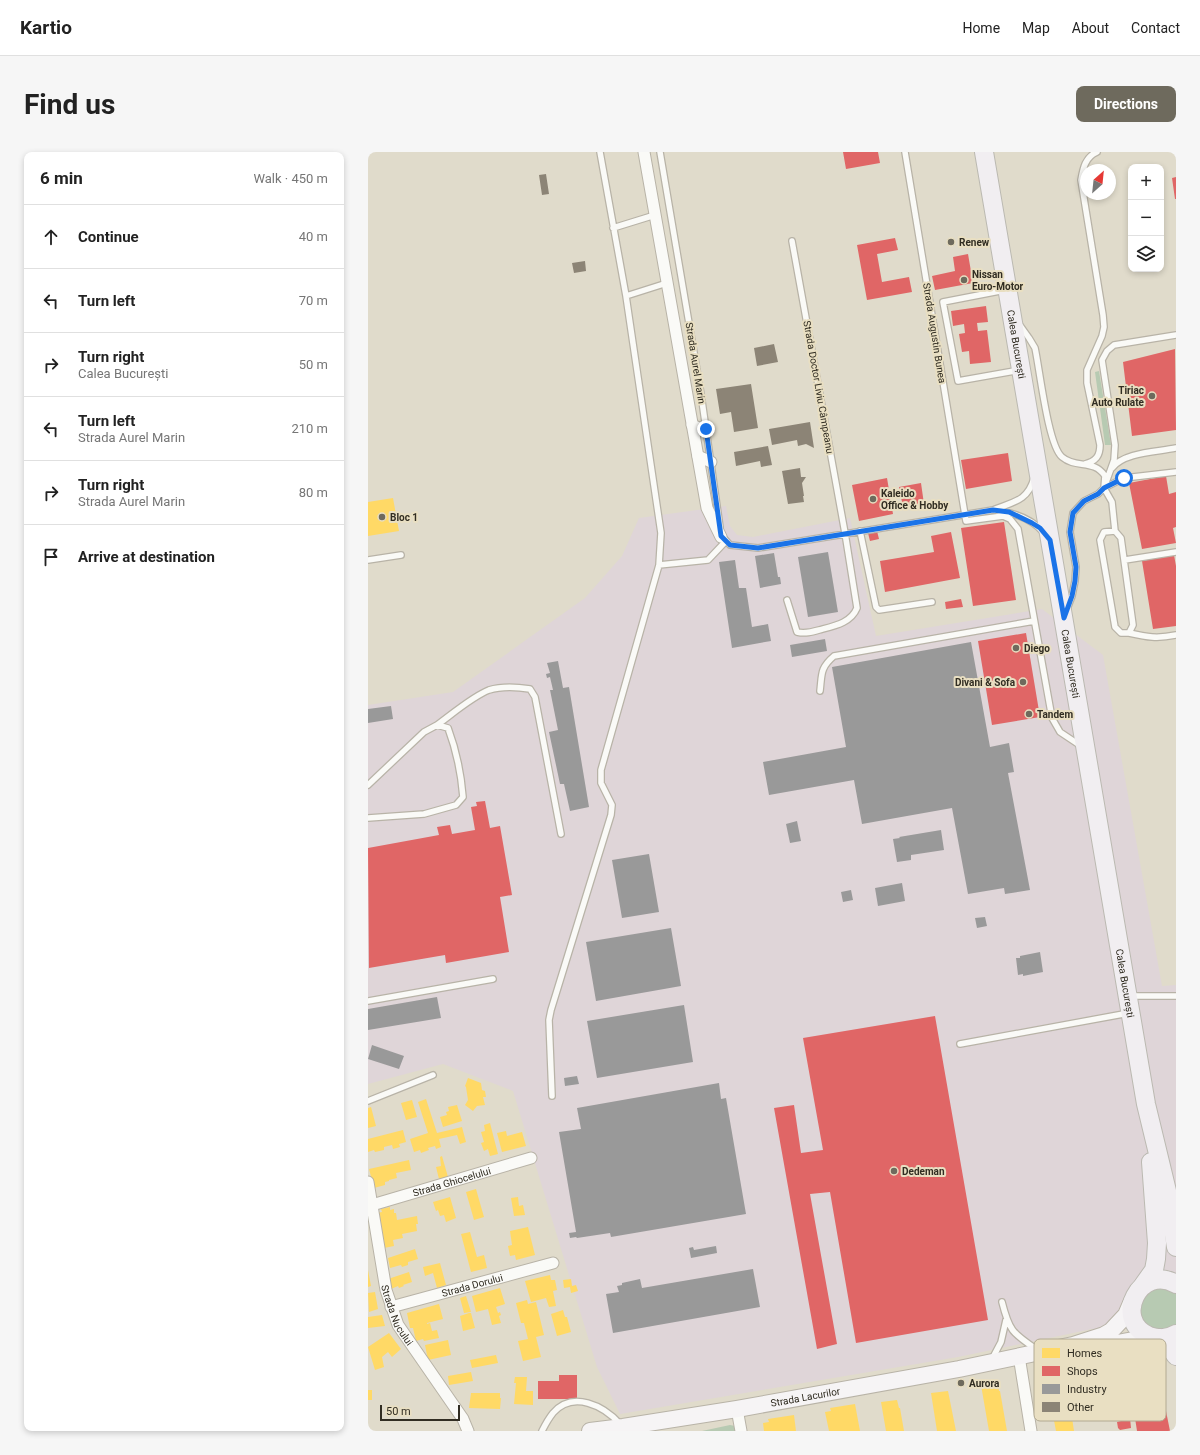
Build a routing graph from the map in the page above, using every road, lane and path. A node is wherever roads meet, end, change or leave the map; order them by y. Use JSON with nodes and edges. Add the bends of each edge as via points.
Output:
{"nodes":[{"id":1,"x":600,"y":152,"type":"edge"},
{"id":2,"x":644,"y":152,"type":"edge"},
{"id":3,"x":660,"y":152,"type":"edge"},
{"id":4,"x":905,"y":152,"type":"edge"},
{"id":5,"x":984,"y":152,"type":"edge"},
{"id":6,"x":1097,"y":152,"type":"edge"},
{"id":7,"x":655,"y":215,"type":"junction"},
{"id":8,"x":613,"y":228,"type":"junction"},
{"id":9,"x":792,"y":241,"type":"dead end"},
{"id":10,"x":667,"y":283,"type":"junction"},
{"id":11,"x":1007,"y":290,"type":"junction"},
{"id":12,"x":626,"y":296,"type":"junction"},
{"id":13,"x":1012,"y":315,"type":"junction"},
{"id":14,"x":1176,"y":335,"type":"edge"},
{"id":15,"x":1021,"y":370,"type":"junction"},
{"id":16,"x":692,"y":425,"type":"junction"},
{"id":17,"x":706,"y":431,"type":"junction"},
{"id":18,"x":1176,"y":448,"type":"edge"},
{"id":19,"x":698,"y":456,"type":"junction"},
{"id":20,"x":1037,"y":460,"type":"junction"},
{"id":21,"x":711,"y":462,"type":"junction"},
{"id":22,"x":1085,"y":464,"type":"junction"},
{"id":23,"x":1111,"y":470,"type":"junction"},
{"id":24,"x":1176,"y":472,"type":"edge"},
{"id":25,"x":1104,"y":488,"type":"junction"},
{"id":26,"x":993,"y":510,"type":"junction"},
{"id":27,"x":965,"y":514,"type":"junction"},
{"id":28,"x":860,"y":531,"type":"junction"},
{"id":29,"x":1115,"y":531,"type":"junction"},
{"id":30,"x":845,"y":533,"type":"junction"},
{"id":31,"x":724,"y":539,"type":"junction"},
{"id":32,"x":1050,"y":540,"type":"junction"},
{"id":33,"x":1176,"y":552,"type":"edge"},
{"id":34,"x":402,"y":555,"type":"dead end"},
{"id":35,"x":368,"y":560,"type":"edge"},
{"id":36,"x":1125,"y":560,"type":"junction"},
{"id":37,"x":659,"y":565,"type":"junction"},
{"id":38,"x":788,"y":600,"type":"dead end"},
{"id":39,"x":932,"y":602,"type":"dead end"},
{"id":40,"x":1064,"y":618,"type":"junction"},
{"id":41,"x":1034,"y":621,"type":"junction"},
{"id":42,"x":1129,"y":633,"type":"junction"},
{"id":43,"x":1176,"y":635,"type":"edge"},
{"id":44,"x":820,"y":691,"type":"dead end"},
{"id":45,"x":437,"y":725,"type":"junction"},
{"id":46,"x":1085,"y":748,"type":"junction"},
{"id":47,"x":368,"y":786,"type":"edge"},
{"id":48,"x":368,"y":818,"type":"edge"},
{"id":49,"x":561,"y":834,"type":"dead end"},
{"id":50,"x":493,"y":979,"type":"dead end"},
{"id":51,"x":1176,"y":996,"type":"edge"},
{"id":52,"x":368,"y":1001,"type":"edge"},
{"id":53,"x":1130,"y":1004,"type":"junction"},
{"id":54,"x":960,"y":1044,"type":"dead end"},
{"id":55,"x":433,"y":1075,"type":"dead end"},
{"id":56,"x":552,"y":1096,"type":"dead end"},
{"id":57,"x":368,"y":1101,"type":"edge"},
{"id":58,"x":1146,"y":1104,"type":"junction"},
{"id":59,"x":531,"y":1158,"type":"dead end"},
{"id":60,"x":368,"y":1182,"type":"edge"},
{"id":61,"x":372,"y":1205,"type":"junction"},
{"id":62,"x":1176,"y":1247,"type":"edge"},
{"id":63,"x":553,"y":1263,"type":"dead end"},
{"id":64,"x":1144,"y":1284,"type":"junction"},
{"id":65,"x":1176,"y":1284,"type":"edge"},
{"id":66,"x":1132,"y":1301,"type":"junction"},
{"id":67,"x":1002,"y":1302,"type":"dead end"},
{"id":68,"x":391,"y":1307,"type":"junction"},
{"id":69,"x":1006,"y":1320,"type":"junction"},
{"id":70,"x":1163,"y":1336,"type":"edge"},
{"id":71,"x":1092,"y":1339,"type":"edge"},
{"id":72,"x":1136,"y":1339,"type":"edge"},
{"id":73,"x":1166,"y":1341,"type":"edge"},
{"id":74,"x":1034,"y":1348,"type":"edge"},
{"id":75,"x":1034,"y":1353,"type":"edge"},
{"id":76,"x":1019,"y":1356,"type":"junction"},
{"id":77,"x":1176,"y":1356,"type":"edge"},
{"id":78,"x":990,"y":1362,"type":"junction"},
{"id":79,"x":737,"y":1408,"type":"junction"},
{"id":80,"x":623,"y":1427,"type":"junction"},
{"id":81,"x":468,"y":1431,"type":"edge"},
{"id":82,"x":542,"y":1431,"type":"edge"},
{"id":83,"x":590,"y":1431,"type":"edge"},
{"id":84,"x":741,"y":1431,"type":"edge"},
{"id":85,"x":1031,"y":1431,"type":"edge"}],
"edges":[{"from":1,"to":8,"type":"lane"},
{"from":2,"to":7,"type":"street"},
{"from":3,"to":17,"type":"lane","name":"Strada Aurel Marin"},
{"from":4,"to":27,"type":"lane","name":"Strada Augustin Bunea"},
{"from":5,"to":11,"type":"main road","name":"Calea București"},
{"from":6,"to":22,"type":"lane","via":[[1086,161],[1081,180],[1102,301],[1104,327],[1087,370],[1087,383],[1100,451],[1093,462]]},
{"from":7,"to":8,"type":"lane"},
{"from":7,"to":10,"type":"street"},
{"from":8,"to":12,"type":"lane"},
{"from":9,"to":30,"type":"lane","name":"Strada Doctor Liviu Câmpeanu"},
{"from":10,"to":12,"type":"lane"},
{"from":10,"to":16,"type":"street"},
{"from":11,"to":13,"type":"main road","name":"Calea București"},
{"from":11,"to":15,"type":"lane","via":[[943,302],[958,381]]},
{"from":12,"to":37,"type":"lane","via":[[661,532]]},
{"from":13,"to":15,"type":"main road","name":"Calea București"},
{"from":13,"to":22,"type":"lane","via":[[1035,348],[1052,440],[1058,454],[1069,462]]},
{"from":14,"to":23,"type":"lane","via":[[1114,345],[1102,360],[1115,445]]},
{"from":15,"to":20,"type":"main road","name":"Calea București"},
{"from":16,"to":17,"type":"street"},
{"from":16,"to":19,"type":"street"},
{"from":17,"to":21,"type":"lane","name":"Strada Aurel Marin"},
{"from":18,"to":23,"type":"lane","via":[[1131,456],[1116,463]]},
{"from":19,"to":21,"type":"street"},
{"from":19,"to":31,"type":"street","via":[[707,508]]},
{"from":20,"to":26,"type":"lane","via":[[1034,479],[1022,499]]},
{"from":20,"to":32,"type":"main road","name":"Calea București"},
{"from":21,"to":31,"type":"lane","name":"Strada Aurel Marin"},
{"from":22,"to":25,"type":"lane","via":[[1097,467],[1103,472]]},
{"from":23,"to":25,"type":"lane"},
{"from":24,"to":25,"type":"lane","via":[[1124,478]]},
{"from":25,"to":29,"type":"lane","via":[[1112,502]]},
{"from":25,"to":40,"type":"lane","via":[[1084,501],[1073,513],[1070,532],[1076,567],[1075,581]]},
{"from":26,"to":27,"type":"lane"},
{"from":26,"to":32,"type":"lane","via":[[1009,512],[1032,523]]},
{"from":27,"to":28,"type":"lane"},
{"from":27,"to":41,"type":"lane","via":[[966,521],[1003,516],[1010,519],[1018,529]]},
{"from":28,"to":30,"type":"lane"},
{"from":28,"to":39,"type":"lane","via":[[876,607],[879,610]]},
{"from":29,"to":36,"type":"lane","via":[[1121,538]]},
{"from":29,"to":42,"type":"lane","via":[[1104,532],[1100,540],[1115,627],[1121,633]]},
{"from":30,"to":31,"type":"lane","via":[[758,548],[730,545]]},
{"from":30,"to":38,"type":"lane","name":"Strada Doctor Liviu Câmpeanu","via":[[857,608],[854,613],[839,625],[804,634],[797,632]]},
{"from":31,"to":37,"type":"lane","via":[[708,560]]},
{"from":32,"to":40,"type":"main road","name":"Calea București"},
{"from":33,"to":36,"type":"lane"},
{"from":34,"to":35,"type":"lane"},
{"from":36,"to":42,"type":"lane","via":[[1133,625]]},
{"from":37,"to":56,"type":"lane","via":[[601,770],[601,783],[612,805],[611,815],[551,1010],[549,1020]]},
{"from":40,"to":46,"type":"main road","name":"Calea București"},
{"from":41,"to":44,"type":"lane","via":[[834,656],[826,662],[823,669]]},
{"from":41,"to":46,"type":"lane","via":[[1052,718],[1060,732]]},
{"from":42,"to":43,"type":"lane","via":[[1149,638]]},
{"from":45,"to":47,"type":"lane","via":[[424,732]]},
{"from":45,"to":48,"type":"lane","via":[[448,728],[460,769],[463,797],[456,805],[424,814]]},
{"from":45,"to":49,"type":"lane","via":[[480,694],[490,690],[518,687],[530,689],[535,697]]},
{"from":46,"to":53,"type":"main road","name":"Calea București"},
{"from":50,"to":52,"type":"lane"},
{"from":51,"to":53,"type":"lane"},
{"from":53,"to":54,"type":"lane"},
{"from":53,"to":58,"type":"main road","name":"Calea București"},
{"from":55,"to":57,"type":"lane"},
{"from":58,"to":62,"type":"main road","name":"Calea București","via":[[1169,1191]]},
{"from":58,"to":64,"type":"main road","name":"Calea București","via":[[1157,1243],[1154,1270]]},
{"from":59,"to":61,"type":"street","name":"Strada Ghiocelului"},
{"from":60,"to":61,"type":"street","name":"Strada Nucului"},
{"from":61,"to":68,"type":"street","name":"Strada Nucului"},
{"from":63,"to":68,"type":"street","name":"Strada Dorului"},
{"from":64,"to":65,"type":"main road","via":[[1167,1280]]},
{"from":64,"to":66,"type":"main road","name":"Calea București"},
{"from":66,"to":70,"type":"main road","via":[[1134,1320],[1141,1331]]},
{"from":66,"to":71,"type":"street","name":"Strada Lacurilor","via":[[1126,1315],[1111,1332]]},
{"from":67,"to":69,"type":"lane"},
{"from":68,"to":81,"type":"street","name":"Strada Nucului","via":[[398,1325]]},
{"from":69,"to":74,"type":"lane","via":[[1015,1335]]},
{"from":69,"to":78,"type":"lane","via":[[1001,1342]]},
{"from":70,"to":72,"type":"street","name":"Strada Lacurilor"},
{"from":73,"to":77,"type":"main road"},
{"from":75,"to":76,"type":"street","name":"Strada Lacurilor"},
{"from":76,"to":78,"type":"street","name":"Strada Lacurilor"},
{"from":76,"to":85,"type":"street"},
{"from":78,"to":79,"type":"street","name":"Strada Lacurilor"},
{"from":79,"to":80,"type":"street","name":"Strada Lacurilor"},
{"from":79,"to":84,"type":"street"},
{"from":80,"to":82,"type":"lane","via":[[598,1406],[589,1402],[575,1402],[562,1405],[553,1413]]},
{"from":80,"to":83,"type":"street","name":"Strada Lacurilor"}]}
